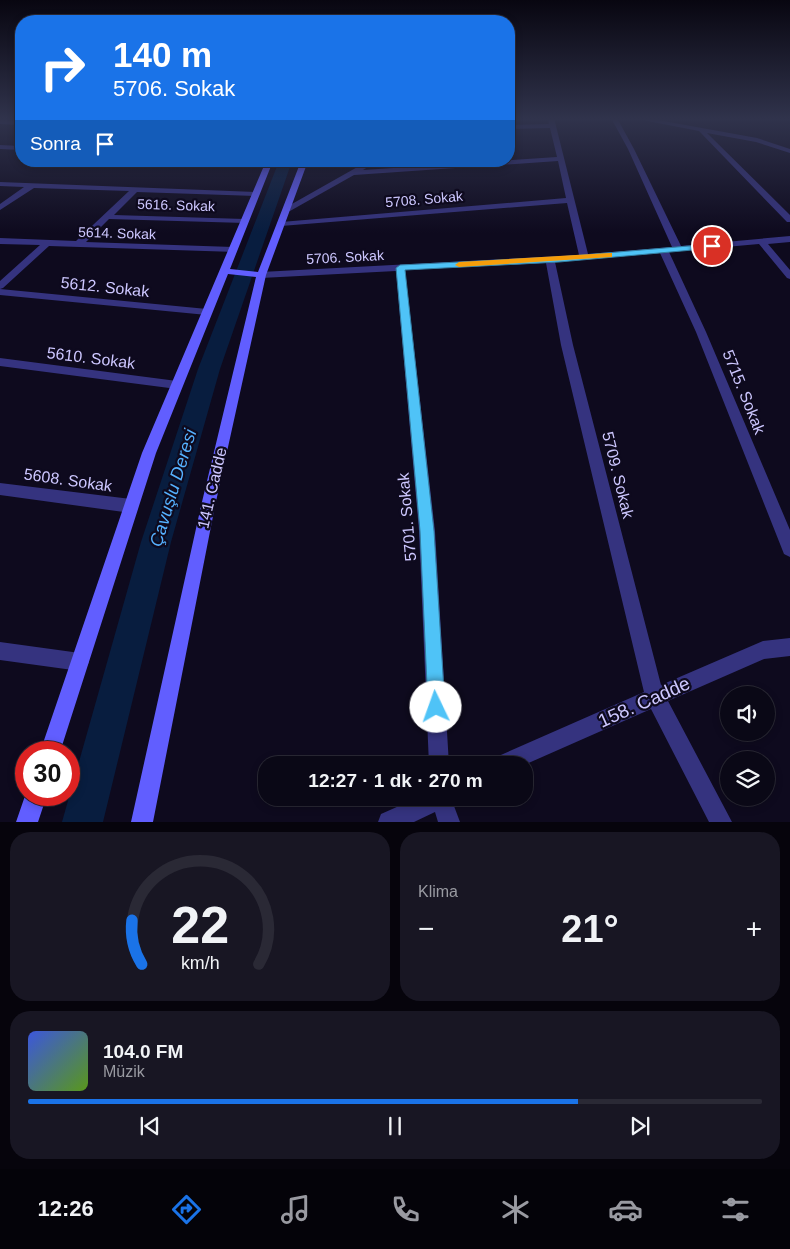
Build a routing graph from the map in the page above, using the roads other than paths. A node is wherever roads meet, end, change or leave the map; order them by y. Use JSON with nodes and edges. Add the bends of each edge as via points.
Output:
{"nodes":[{"id":1,"x":634,"y":156,"type":"edge"},
{"id":2,"x":727,"y":156,"type":"edge"},
{"id":3,"x":560,"y":158,"type":"joint"},
{"id":4,"x":515,"y":161,"type":"edge"},
{"id":5,"x":267,"y":167,"type":"edge"},
{"id":6,"x":303,"y":167,"type":"edge"},
{"id":7,"x":362,"y":167,"type":"edge"},
{"id":8,"x":435,"y":167,"type":"edge"},
{"id":9,"x":351,"y":173,"type":"junction"},
{"id":10,"x":0,"y":184,"type":"edge"},
{"id":11,"x":31,"y":186,"type":"junction"},
{"id":12,"x":134,"y":191,"type":"junction"},
{"id":13,"x":256,"y":194,"type":"junction"},
{"id":14,"x":570,"y":200,"type":"junction"},
{"id":15,"x":0,"y":208,"type":"edge"},
{"id":16,"x":286,"y":209,"type":"junction"},
{"id":17,"x":107,"y":217,"type":"junction"},
{"id":18,"x":790,"y":220,"type":"edge"},
{"id":19,"x":245,"y":221,"type":"junction"},
{"id":20,"x":281,"y":224,"type":"junction"},
{"id":21,"x":790,"y":240,"type":"edge"},
{"id":22,"x":0,"y":241,"type":"edge"},
{"id":23,"x":762,"y":242,"type":"junction"},
{"id":24,"x":46,"y":244,"type":"junction"},
{"id":25,"x":77,"y":245,"type":"junction"},
{"id":26,"x":678,"y":249,"type":"junction"},
{"id":27,"x":233,"y":250,"type":"junction"},
{"id":28,"x":663,"y":250,"type":"junction"},
{"id":29,"x":584,"y":257,"type":"junction"},
{"id":30,"x":550,"y":260,"type":"junction"},
{"id":31,"x":400,"y":268,"type":"junction"},
{"id":32,"x":225,"y":271,"type":"junction"},
{"id":33,"x":260,"y":275,"type":"junction"},
{"id":34,"x":790,"y":276,"type":"edge"},
{"id":35,"x":0,"y":286,"type":"edge"},
{"id":36,"x":0,"y":292,"type":"edge"},
{"id":37,"x":207,"y":312,"type":"junction"},
{"id":38,"x":0,"y":362,"type":"edge"},
{"id":39,"x":177,"y":385,"type":"junction"},
{"id":40,"x":0,"y":489,"type":"edge"},
{"id":41,"x":131,"y":506,"type":"junction"},
{"id":42,"x":790,"y":549,"type":"edge"},
{"id":43,"x":790,"y":647,"type":"edge"},
{"id":44,"x":0,"y":651,"type":"edge"},
{"id":45,"x":80,"y":662,"type":"junction"},
{"id":46,"x":655,"y":697,"type":"junction"},
{"id":47,"x":54,"y":741,"type":"edge"},
{"id":48,"x":440,"y":756,"type":"edge"},
{"id":49,"x":521,"y":756,"type":"edge"},
{"id":50,"x":32,"y":806,"type":"edge"},
{"id":51,"x":423,"y":806,"type":"edge"},
{"id":52,"x":443,"y":806,"type":"edge"},
{"id":53,"x":27,"y":822,"type":"edge"},
{"id":54,"x":142,"y":822,"type":"edge"},
{"id":55,"x":389,"y":822,"type":"edge"},
{"id":56,"x":449,"y":822,"type":"edge"},
{"id":57,"x":721,"y":822,"type":"edge"}],
"edges":[{"from":1,"to":26,"type":"street"},
{"from":2,"to":18,"type":"street"},
{"from":3,"to":4,"type":"street"},
{"from":3,"to":14,"type":"street"},
{"from":5,"to":13,"type":"street"},
{"from":6,"to":16,"type":"street","name":"141. Cadde"},
{"from":7,"to":9,"type":"street"},
{"from":8,"to":9,"type":"street"},
{"from":9,"to":16,"type":"street"},
{"from":10,"to":11,"type":"street"},
{"from":11,"to":12,"type":"street"},
{"from":11,"to":15,"type":"street"},
{"from":12,"to":13,"type":"street"},
{"from":12,"to":17,"type":"street"},
{"from":13,"to":19,"type":"street"},
{"from":14,"to":20,"type":"street","name":"5708. Sokak"},
{"from":14,"to":29,"type":"street"},
{"from":16,"to":20,"type":"street","name":"141. Cadde"},
{"from":17,"to":19,"type":"street","name":"5616. Sokak"},
{"from":17,"to":25,"type":"street"},
{"from":19,"to":27,"type":"street"},
{"from":20,"to":33,"type":"street","name":"141. Cadde"},
{"from":21,"to":23,"type":"street","name":"5706. Sokak"},
{"from":22,"to":24,"type":"street","name":"5614. Sokak"},
{"from":23,"to":26,"type":"street","name":"5706. Sokak"},
{"from":23,"to":34,"type":"street"},
{"from":24,"to":25,"type":"street","name":"5614. Sokak"},
{"from":24,"to":35,"type":"street"},
{"from":25,"to":27,"type":"street","name":"5614. Sokak"},
{"from":26,"to":28,"type":"street","name":"5706. Sokak"},
{"from":27,"to":32,"type":"street"},
{"from":28,"to":29,"type":"street","name":"5706. Sokak"},
{"from":28,"to":42,"type":"street","name":"5715. Sokak","via":[[701,332]]},
{"from":29,"to":30,"type":"street","name":"5706. Sokak"},
{"from":30,"to":31,"type":"street","name":"5706. Sokak"},
{"from":30,"to":46,"type":"street","name":"5709. Sokak","via":[[567,345]]},
{"from":31,"to":33,"type":"street","name":"5706. Sokak"},
{"from":31,"to":48,"type":"street","name":"5701. Sokak","via":[[427,531]]},
{"from":32,"to":33,"type":"street"},
{"from":32,"to":37,"type":"street"},
{"from":33,"to":54,"type":"street","name":"141. Cadde"},
{"from":36,"to":37,"type":"street","name":"5612. Sokak"},
{"from":37,"to":39,"type":"street"},
{"from":38,"to":39,"type":"street","name":"5610. Sokak"},
{"from":39,"to":41,"type":"street"},
{"from":40,"to":41,"type":"street","name":"5608. Sokak"},
{"from":41,"to":45,"type":"street"},
{"from":43,"to":46,"type":"street","name":"158. Cadde","via":[[763,650]]},
{"from":44,"to":45,"type":"street"},
{"from":45,"to":47,"type":"street"},
{"from":46,"to":49,"type":"street","name":"158. Cadde"},
{"from":46,"to":57,"type":"street","name":"5709. Sokak"},
{"from":50,"to":53,"type":"street"},
{"from":51,"to":55,"type":"street"},
{"from":52,"to":56,"type":"street"}]}
